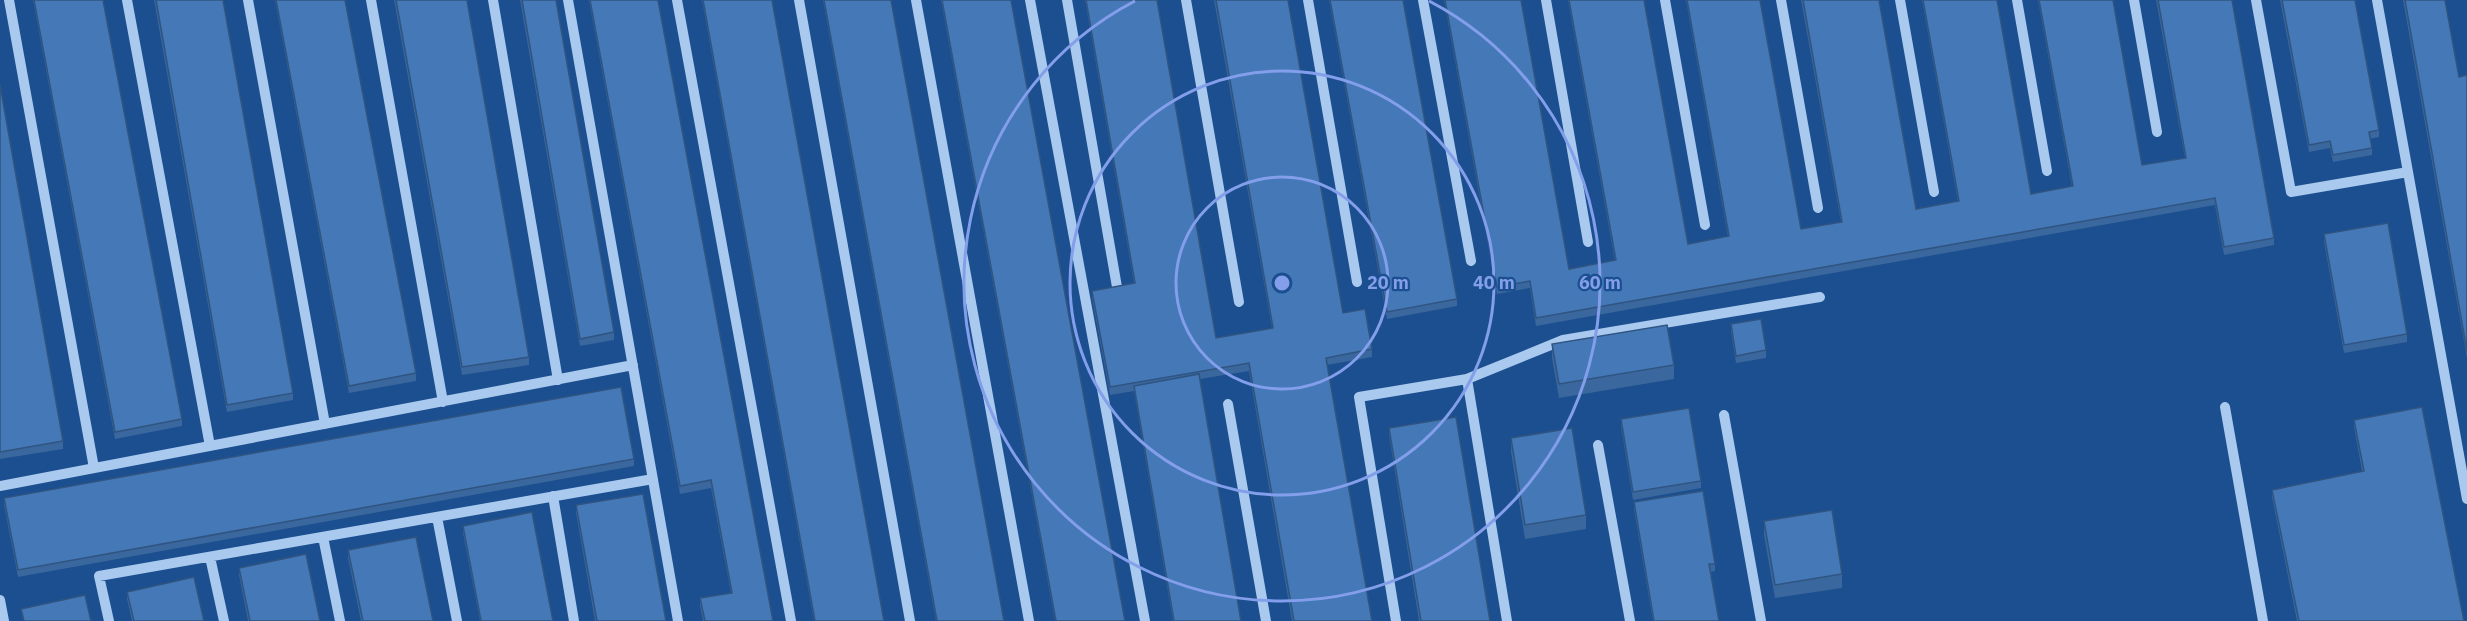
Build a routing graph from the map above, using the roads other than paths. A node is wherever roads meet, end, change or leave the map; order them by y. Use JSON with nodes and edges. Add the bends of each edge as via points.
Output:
{"nodes":[{"id":1,"x":9,"y":0,"type":"edge"},
{"id":2,"x":127,"y":0,"type":"edge"},
{"id":3,"x":248,"y":0,"type":"edge"},
{"id":4,"x":371,"y":0,"type":"edge"},
{"id":5,"x":493,"y":0,"type":"edge"},
{"id":6,"x":568,"y":0,"type":"edge"},
{"id":7,"x":677,"y":0,"type":"edge"},
{"id":8,"x":799,"y":0,"type":"edge"},
{"id":9,"x":916,"y":0,"type":"edge"},
{"id":10,"x":1030,"y":0,"type":"edge"},
{"id":11,"x":1067,"y":0,"type":"edge"},
{"id":12,"x":1186,"y":0,"type":"edge"},
{"id":13,"x":1308,"y":0,"type":"edge"},
{"id":14,"x":1423,"y":0,"type":"edge"},
{"id":15,"x":1545,"y":0,"type":"edge"},
{"id":16,"x":1665,"y":0,"type":"edge"},
{"id":17,"x":1781,"y":0,"type":"edge"},
{"id":18,"x":1900,"y":0,"type":"edge"},
{"id":19,"x":2017,"y":0,"type":"edge"},
{"id":20,"x":2134,"y":0,"type":"edge"},
{"id":21,"x":2256,"y":0,"type":"edge"},
{"id":22,"x":2377,"y":0,"type":"edge"},
{"id":23,"x":2157,"y":132,"type":"dead end"},
{"id":24,"x":2047,"y":171,"type":"dead end"},
{"id":25,"x":2408,"y":172,"type":"junction"},
{"id":26,"x":1934,"y":192,"type":"dead end"},
{"id":27,"x":1818,"y":208,"type":"dead end"},
{"id":28,"x":1704,"y":225,"type":"dead end"},
{"id":29,"x":1588,"y":242,"type":"dead end"},
{"id":30,"x":1471,"y":261,"type":"dead end"},
{"id":31,"x":1357,"y":282,"type":"dead end"},
{"id":32,"x":1117,"y":287,"type":"edge"},
{"id":33,"x":1820,"y":297,"type":"dead end"},
{"id":34,"x":1239,"y":302,"type":"dead end"},
{"id":35,"x":633,"y":365,"type":"junction"},
{"id":36,"x":1467,"y":378,"type":"junction"},
{"id":37,"x":558,"y":380,"type":"junction"},
{"id":38,"x":443,"y":402,"type":"junction"},
{"id":39,"x":1228,"y":404,"type":"dead end"},
{"id":40,"x":2225,"y":407,"type":"dead end"},
{"id":41,"x":1724,"y":415,"type":"dead end"},
{"id":42,"x":325,"y":424,"type":"junction"},
{"id":43,"x":1598,"y":445,"type":"dead end"},
{"id":44,"x":210,"y":446,"type":"junction"},
{"id":45,"x":94,"y":468,"type":"junction"},
{"id":46,"x":653,"y":479,"type":"junction"},
{"id":47,"x":0,"y":486,"type":"edge"},
{"id":48,"x":553,"y":496,"type":"junction"},
{"id":49,"x":2467,"y":499,"type":"edge"},
{"id":50,"x":437,"y":517,"type":"junction"},
{"id":51,"x":323,"y":537,"type":"junction"},
{"id":52,"x":210,"y":557,"type":"junction"},
{"id":53,"x":0,"y":602,"type":"edge"},
{"id":54,"x":4,"y":621,"type":"edge"},
{"id":55,"x":109,"y":621,"type":"edge"},
{"id":56,"x":224,"y":621,"type":"edge"},
{"id":57,"x":340,"y":621,"type":"edge"},
{"id":58,"x":457,"y":621,"type":"edge"},
{"id":59,"x":574,"y":621,"type":"edge"},
{"id":60,"x":678,"y":621,"type":"edge"},
{"id":61,"x":791,"y":621,"type":"edge"},
{"id":62,"x":910,"y":621,"type":"edge"},
{"id":63,"x":1029,"y":621,"type":"edge"},
{"id":64,"x":1145,"y":621,"type":"edge"},
{"id":65,"x":1266,"y":621,"type":"edge"},
{"id":66,"x":1396,"y":621,"type":"edge"},
{"id":67,"x":1507,"y":621,"type":"edge"},
{"id":68,"x":1630,"y":621,"type":"edge"},
{"id":69,"x":1761,"y":621,"type":"edge"},
{"id":70,"x":2263,"y":621,"type":"edge"}],
"edges":[{"from":1,"to":45,"type":"lane"},
{"from":2,"to":44,"type":"lane"},
{"from":3,"to":42,"type":"lane"},
{"from":4,"to":38,"type":"lane"},
{"from":5,"to":37,"type":"lane"},
{"from":6,"to":35,"type":"lane"},
{"from":7,"to":61,"type":"lane"},
{"from":8,"to":62,"type":"lane"},
{"from":9,"to":63,"type":"lane"},
{"from":10,"to":64,"type":"lane"},
{"from":11,"to":32,"type":"lane"},
{"from":12,"to":34,"type":"lane"},
{"from":13,"to":31,"type":"lane"},
{"from":14,"to":30,"type":"lane"},
{"from":15,"to":29,"type":"lane"},
{"from":16,"to":28,"type":"lane"},
{"from":17,"to":27,"type":"lane"},
{"from":18,"to":26,"type":"lane"},
{"from":19,"to":24,"type":"lane"},
{"from":20,"to":23,"type":"lane"},
{"from":21,"to":25,"type":"lane","via":[[2291,192]]},
{"from":22,"to":25,"type":"lane"},
{"from":25,"to":49,"type":"lane"},
{"from":33,"to":36,"type":"lane","via":[[1563,340]]},
{"from":35,"to":37,"type":"lane"},
{"from":35,"to":46,"type":"lane"},
{"from":36,"to":66,"type":"lane","via":[[1359,397]]},
{"from":36,"to":67,"type":"lane"},
{"from":37,"to":38,"type":"lane"},
{"from":38,"to":42,"type":"lane"},
{"from":39,"to":65,"type":"lane"},
{"from":40,"to":70,"type":"lane"},
{"from":41,"to":69,"type":"lane"},
{"from":42,"to":44,"type":"lane"},
{"from":43,"to":68,"type":"lane"},
{"from":44,"to":45,"type":"lane"},
{"from":45,"to":47,"type":"lane"},
{"from":46,"to":48,"type":"lane"},
{"from":46,"to":60,"type":"lane"},
{"from":48,"to":50,"type":"lane"},
{"from":48,"to":59,"type":"lane"},
{"from":50,"to":51,"type":"lane"},
{"from":50,"to":58,"type":"lane"},
{"from":51,"to":52,"type":"lane"},
{"from":51,"to":57,"type":"lane"},
{"from":52,"to":55,"type":"lane","via":[[99,576]]},
{"from":52,"to":56,"type":"lane"},
{"from":53,"to":54,"type":"lane"}]}
